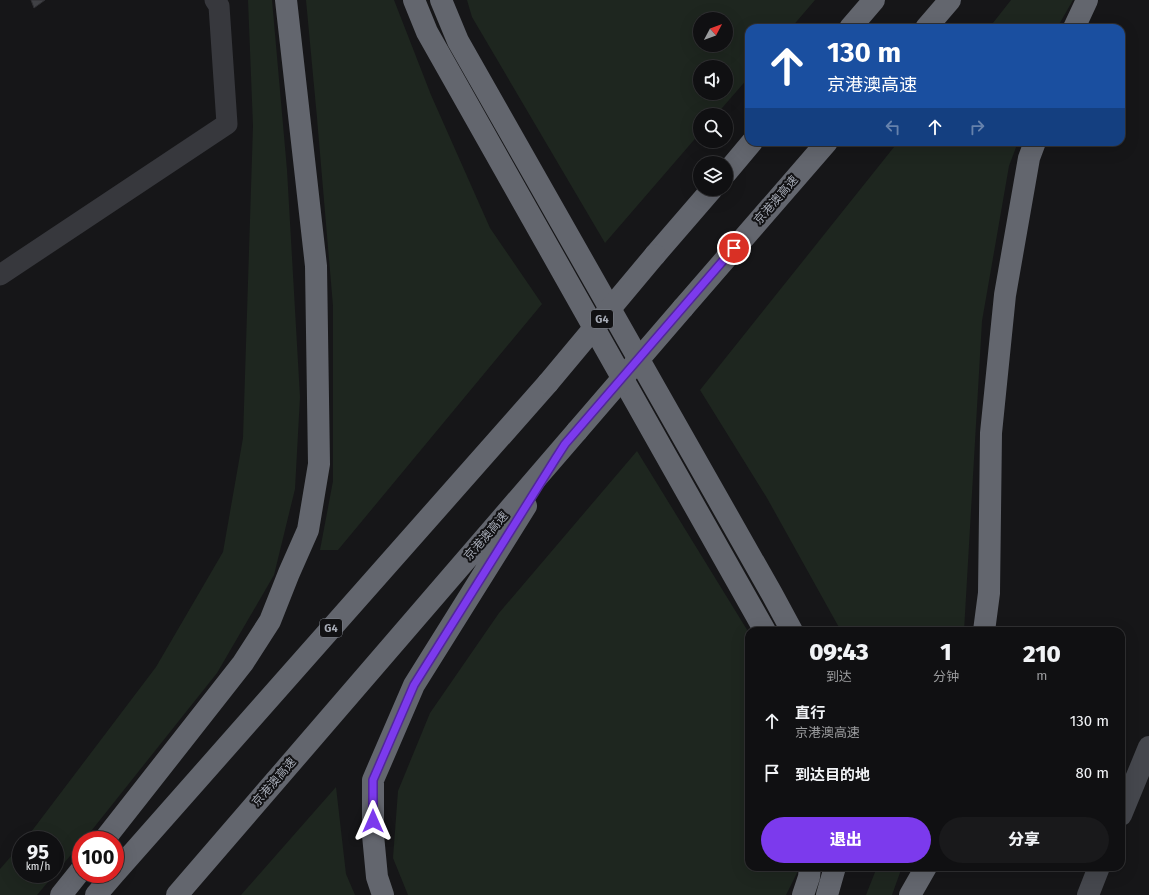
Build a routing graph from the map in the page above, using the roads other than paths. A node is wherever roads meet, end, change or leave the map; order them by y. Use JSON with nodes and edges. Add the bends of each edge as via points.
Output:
{"nodes":[{"id":1,"x":215,"y":0,"type":"edge"},
{"id":2,"x":286,"y":0,"type":"edge"},
{"id":3,"x":414,"y":0,"type":"edge"},
{"id":4,"x":441,"y":0,"type":"edge"},
{"id":5,"x":874,"y":0,"type":"edge"},
{"id":6,"x":950,"y":0,"type":"edge"},
{"id":7,"x":1087,"y":0,"type":"edge"},
{"id":8,"x":853,"y":24,"type":"edge"},
{"id":9,"x":929,"y":24,"type":"edge"},
{"id":10,"x":1076,"y":24,"type":"edge"},
{"id":11,"x":749,"y":146,"type":"edge"},
{"id":12,"x":824,"y":146,"type":"edge"},
{"id":13,"x":1034,"y":146,"type":"edge"},
{"id":14,"x":733,"y":165,"type":"edge"},
{"id":15,"x":706,"y":196,"type":"edge"},
{"id":16,"x":0,"y":275,"type":"edge"},
{"id":17,"x":571,"y":438,"type":"junction"},
{"id":18,"x":763,"y":627,"type":"edge"},
{"id":19,"x":790,"y":627,"type":"edge"},
{"id":20,"x":985,"y":627,"type":"edge"},
{"id":21,"x":1149,"y":747,"type":"edge"},
{"id":22,"x":1125,"y":805,"type":"edge"},
{"id":23,"x":111,"y":831,"type":"edge"},
{"id":24,"x":124,"y":864,"type":"edge"},
{"id":25,"x":810,"y":871,"type":"edge"},
{"id":26,"x":834,"y":871,"type":"edge"},
{"id":27,"x":924,"y":871,"type":"edge"},
{"id":28,"x":1097,"y":871,"type":"edge"},
{"id":29,"x":72,"y":881,"type":"edge"},
{"id":30,"x":107,"y":883,"type":"edge"},
{"id":31,"x":61,"y":895,"type":"edge"},
{"id":32,"x":96,"y":895,"type":"edge"},
{"id":33,"x":177,"y":895,"type":"edge"},
{"id":34,"x":383,"y":895,"type":"edge"},
{"id":35,"x":803,"y":895,"type":"edge"},
{"id":36,"x":827,"y":895,"type":"edge"},
{"id":37,"x":910,"y":895,"type":"edge"},
{"id":38,"x":1088,"y":895,"type":"edge"}],
"edges":[{"from":1,"to":16,"type":"street","via":[[219,6],[227,124]]},
{"from":2,"to":23,"type":"highway","via":[[316,266],[318,464],[308,530],[288,572],[270,621],[243,663]]},
{"from":3,"to":18,"type":"highway","via":[[427,32]]},
{"from":4,"to":19,"type":"highway","via":[[458,41]]},
{"from":5,"to":8,"type":"highway"},
{"from":6,"to":9,"type":"highway"},
{"from":7,"to":10,"type":"highway"},
{"from":11,"to":14,"type":"highway"},
{"from":12,"to":17,"type":"highway","name":"京港澳高速","bridge":true},
{"from":13,"to":20,"type":"highway","via":[[1029,158],[1004,302],[991,433],[989,592]]},
{"from":15,"to":24,"type":"highway","number":"G4","bridge":true,"via":[[548,382]]},
{"from":17,"to":33,"type":"highway","name":"京港澳高速"},
{"from":17,"to":34,"type":"highway","via":[[414,685],[373,780],[377,877]]},
{"from":21,"to":22,"type":"street"},
{"from":25,"to":35,"type":"highway"},
{"from":26,"to":36,"type":"highway"},
{"from":27,"to":37,"type":"highway"},
{"from":28,"to":38,"type":"street"},
{"from":29,"to":31,"type":"highway"},
{"from":30,"to":32,"type":"highway","number":"G4"}]}
